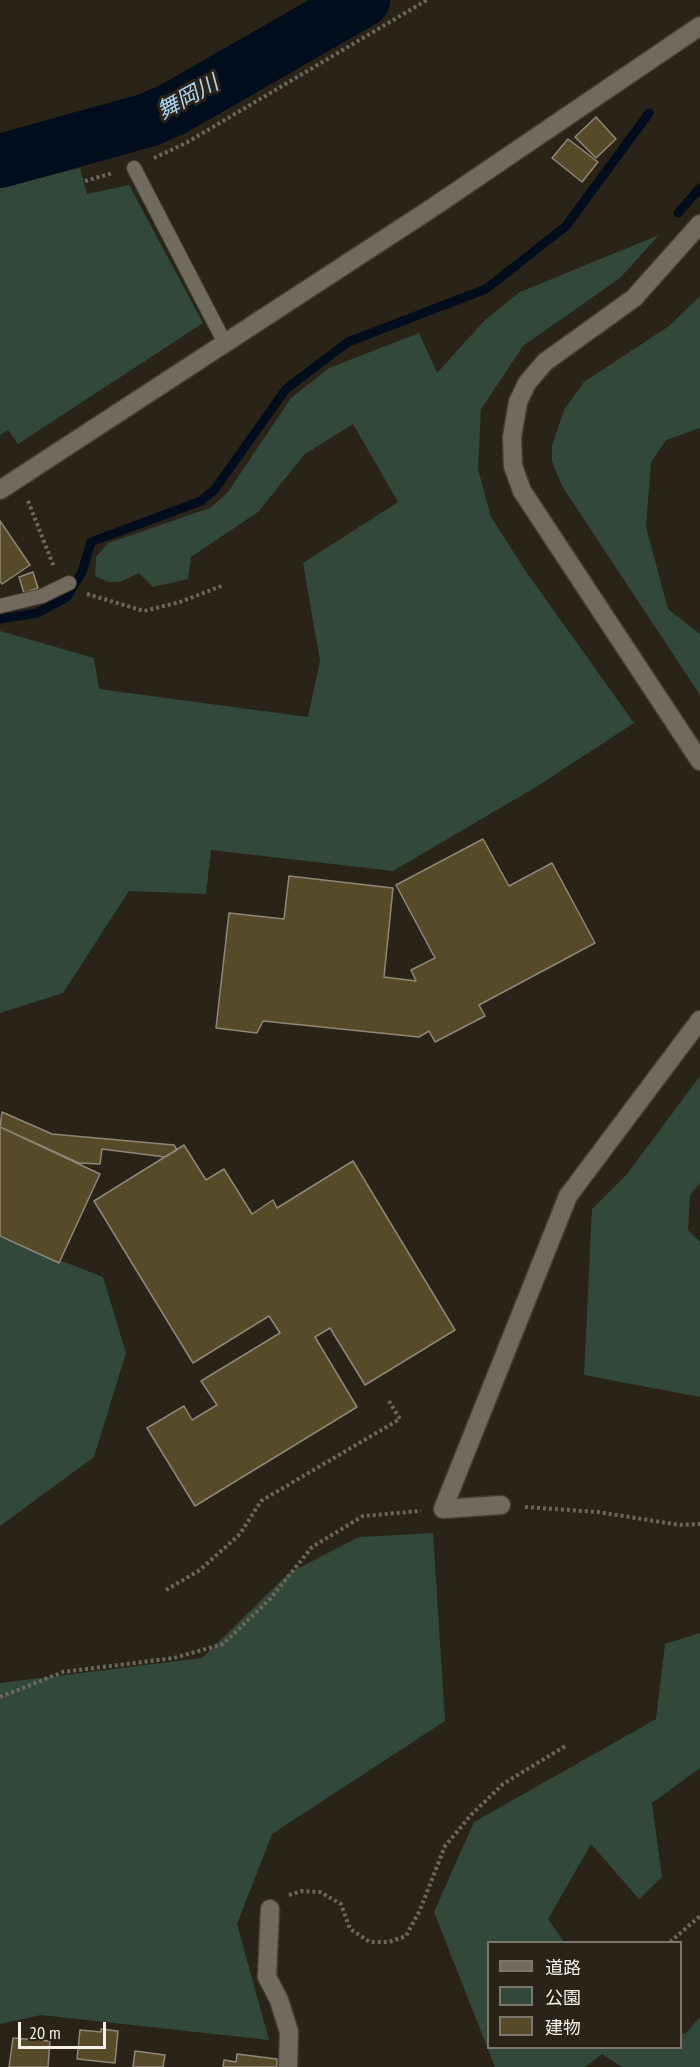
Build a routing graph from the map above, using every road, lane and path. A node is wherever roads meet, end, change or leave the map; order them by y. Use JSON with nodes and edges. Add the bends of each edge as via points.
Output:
{"nodes":[{"id":1,"x":427,"y":0,"type":"edge"},
{"id":2,"x":700,"y":26,"type":"edge"},
{"id":3,"x":134,"y":168,"type":"junction"},
{"id":4,"x":85,"y":181,"type":"dead end"},
{"id":5,"x":700,"y":224,"type":"edge"},
{"id":6,"x":225,"y":343,"type":"junction"},
{"id":7,"x":18,"y":478,"type":"junction"},
{"id":8,"x":0,"y":490,"type":"edge"},
{"id":9,"x":69,"y":583,"type":"junction"},
{"id":10,"x":224,"y":585,"type":"dead end"},
{"id":11,"x":0,"y":606,"type":"edge"},
{"id":12,"x":700,"y":761,"type":"edge"},
{"id":13,"x":700,"y":1020,"type":"edge"},
{"id":14,"x":389,"y":1401,"type":"dead end"},
{"id":15,"x":501,"y":1505,"type":"joint"},
{"id":16,"x":443,"y":1509,"type":"junction"},
{"id":17,"x":700,"y":1524,"type":"edge"},
{"id":18,"x":166,"y":1590,"type":"dead end"},
{"id":19,"x":0,"y":1697,"type":"edge"},
{"id":20,"x":567,"y":1745,"type":"dead end"},
{"id":21,"x":270,"y":1909,"type":"joint"},
{"id":22,"x":700,"y":1916,"type":"edge"},
{"id":23,"x":671,"y":1941,"type":"edge"},
{"id":24,"x":288,"y":2067,"type":"edge"}],
"edges":[{"from":1,"to":3,"type":"path","via":[[186,143]]},
{"from":2,"to":6,"type":"street"},
{"from":3,"to":4,"type":"path"},
{"from":3,"to":6,"type":"lane"},
{"from":5,"to":12,"type":"street","via":[[634,298],[544,362],[518,402],[512,436],[513,466],[522,491]]},
{"from":6,"to":7,"type":"street"},
{"from":7,"to":8,"type":"street"},
{"from":7,"to":9,"type":"path","via":[[53,566]]},
{"from":9,"to":10,"type":"path","via":[[106,601],[144,611]]},
{"from":9,"to":11,"type":"lane","via":[[42,596]]},
{"from":13,"to":16,"type":"street","via":[[568,1197]]},
{"from":14,"to":18,"type":"path","via":[[400,1419],[261,1501],[240,1534],[200,1570]]},
{"from":15,"to":16,"type":"street"},
{"from":15,"to":17,"type":"path"},
{"from":16,"to":19,"type":"path","via":[[363,1516],[312,1547],[270,1599],[223,1644],[174,1658],[63,1672]]},
{"from":20,"to":21,"type":"path","via":[[503,1784],[471,1815],[445,1846],[406,1936],[389,1942],[370,1942],[350,1929],[341,1904],[320,1892],[302,1891],[283,1898]]},
{"from":21,"to":24,"type":"street","via":[[267,1977],[289,2032]]},
{"from":22,"to":23,"type":"path"}]}
